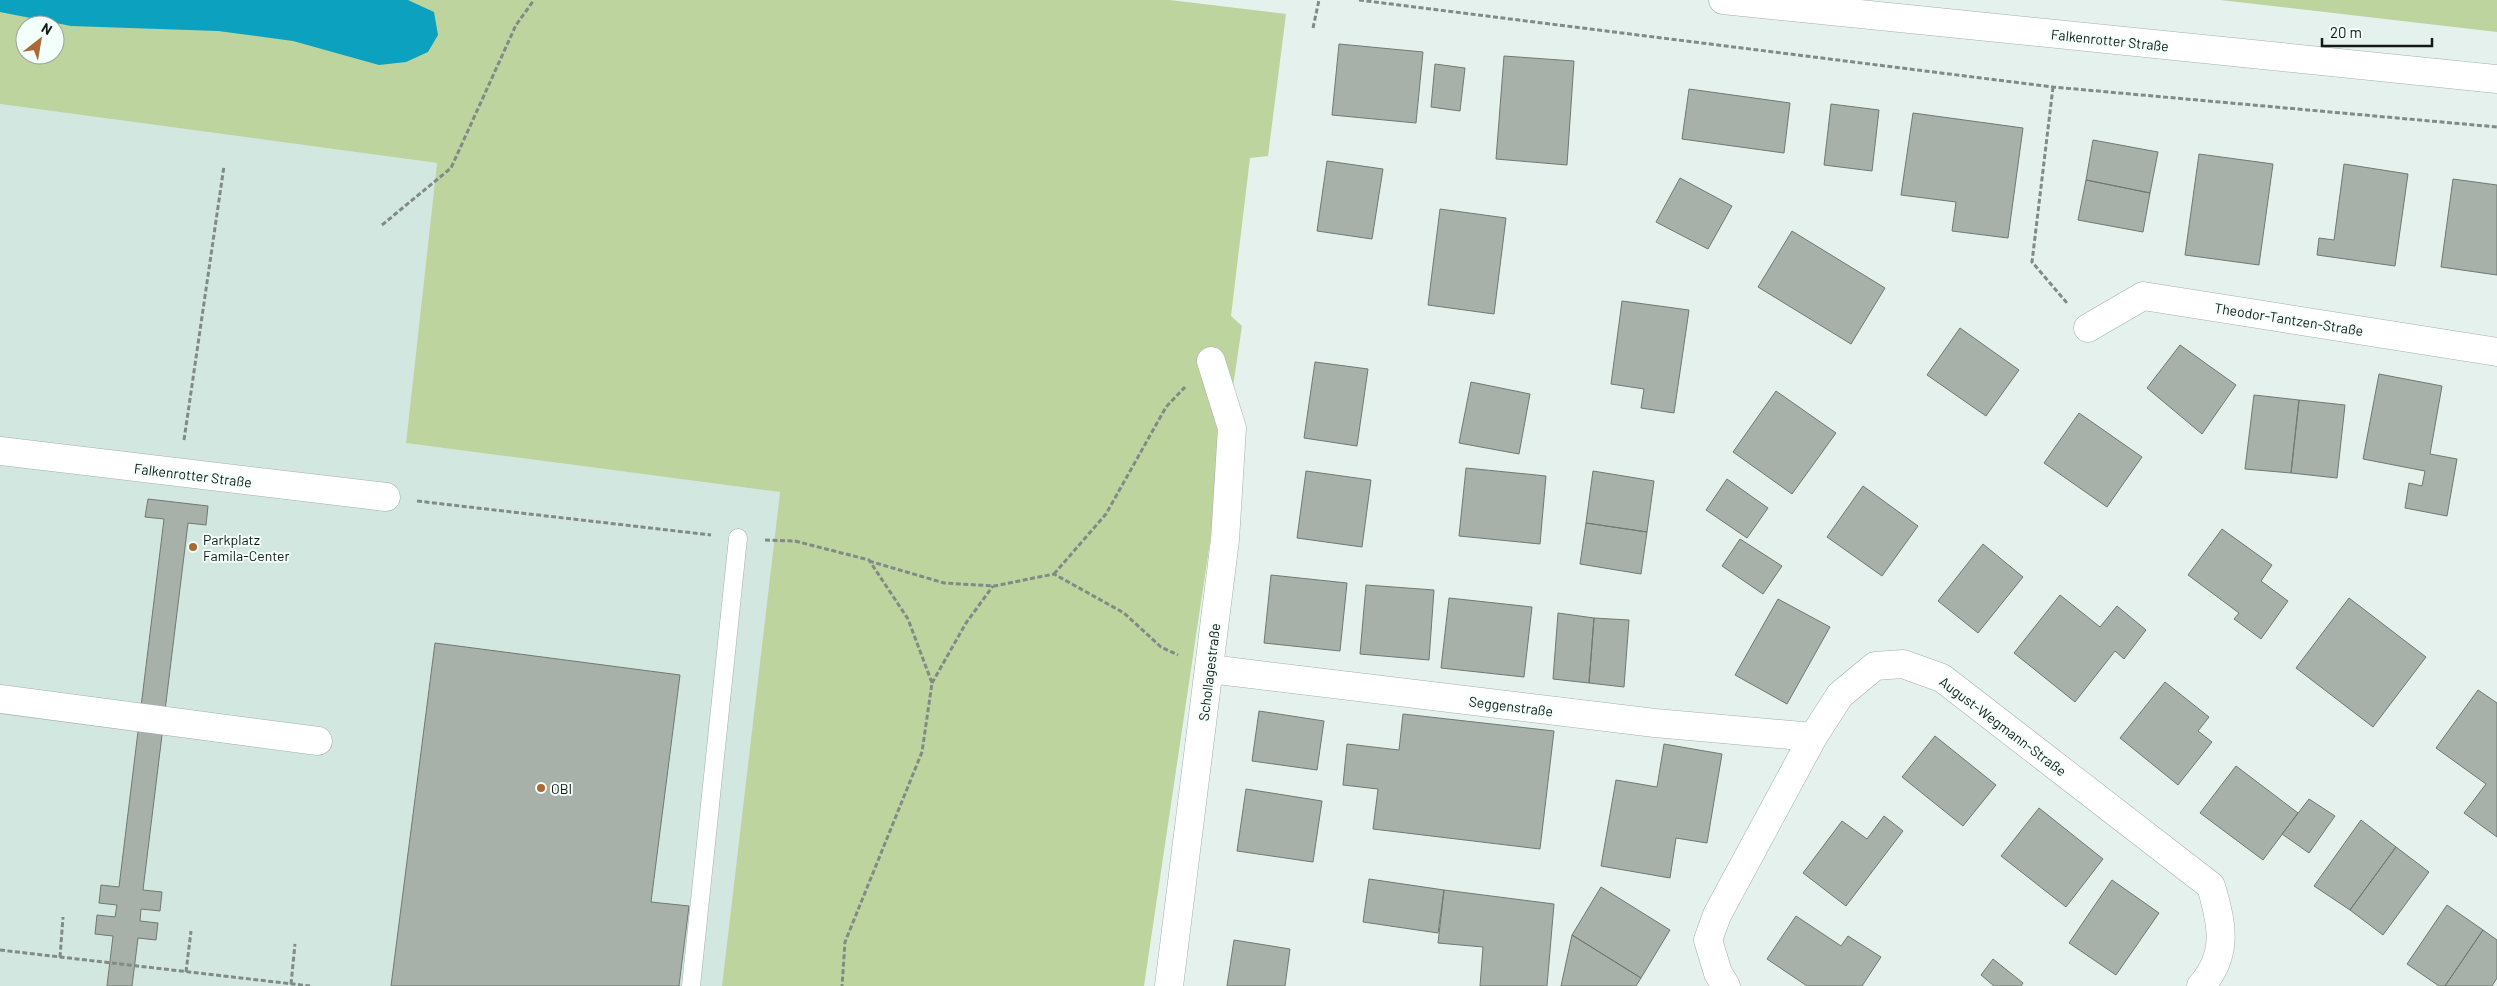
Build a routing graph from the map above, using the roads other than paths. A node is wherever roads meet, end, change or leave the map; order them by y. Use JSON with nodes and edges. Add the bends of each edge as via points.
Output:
{"nodes":[{"id":1,"x":1724,"y":0,"type":"edge"},
{"id":2,"x":2497,"y":78,"type":"edge"},
{"id":3,"x":2088,"y":328,"type":"road end"},
{"id":4,"x":2497,"y":352,"type":"edge"},
{"id":5,"x":1211,"y":360,"type":"road end"},
{"id":6,"x":0,"y":451,"type":"edge"},
{"id":7,"x":386,"y":497,"type":"road end"},
{"id":8,"x":738,"y":538,"type":"road end"},
{"id":9,"x":1210,"y":669,"type":"junction"},
{"id":10,"x":0,"y":699,"type":"edge"},
{"id":11,"x":1813,"y":738,"type":"junction"},
{"id":12,"x":318,"y":741,"type":"dead end"},
{"id":13,"x":691,"y":986,"type":"edge"},
{"id":14,"x":1168,"y":986,"type":"edge"},
{"id":15,"x":1726,"y":986,"type":"edge"},
{"id":16,"x":2201,"y":986,"type":"edge"}],
"edges":[{"from":1,"to":2,"type":"street","name":"Falkenrotter Straße"},
{"from":3,"to":4,"type":"street","name":"Theodor-Tantzen-Straße","via":[[2143,296]]},
{"from":5,"to":9,"type":"street","name":"Schollagestraße","via":[[1232,428],[1225,540]]},
{"from":6,"to":7,"type":"street","name":"Falkenrotter Straße"},
{"from":8,"to":13,"type":"lane"},
{"from":9,"to":11,"type":"street","name":"Seggenstraße","via":[[1655,723]]},
{"from":9,"to":14,"type":"street","name":"Schollagestraße"},
{"from":10,"to":12,"type":"street"},
{"from":11,"to":15,"type":"street","name":"August-Wegmann-Straße","via":[[1717,914],[1708,940],[1718,973]]},
{"from":11,"to":16,"type":"street","name":"August-Wegmann-Straße","via":[[1840,695],[1874,666],[1903,664],[1942,678],[2211,886],[2222,921],[2221,948],[2210,976]]}]}
